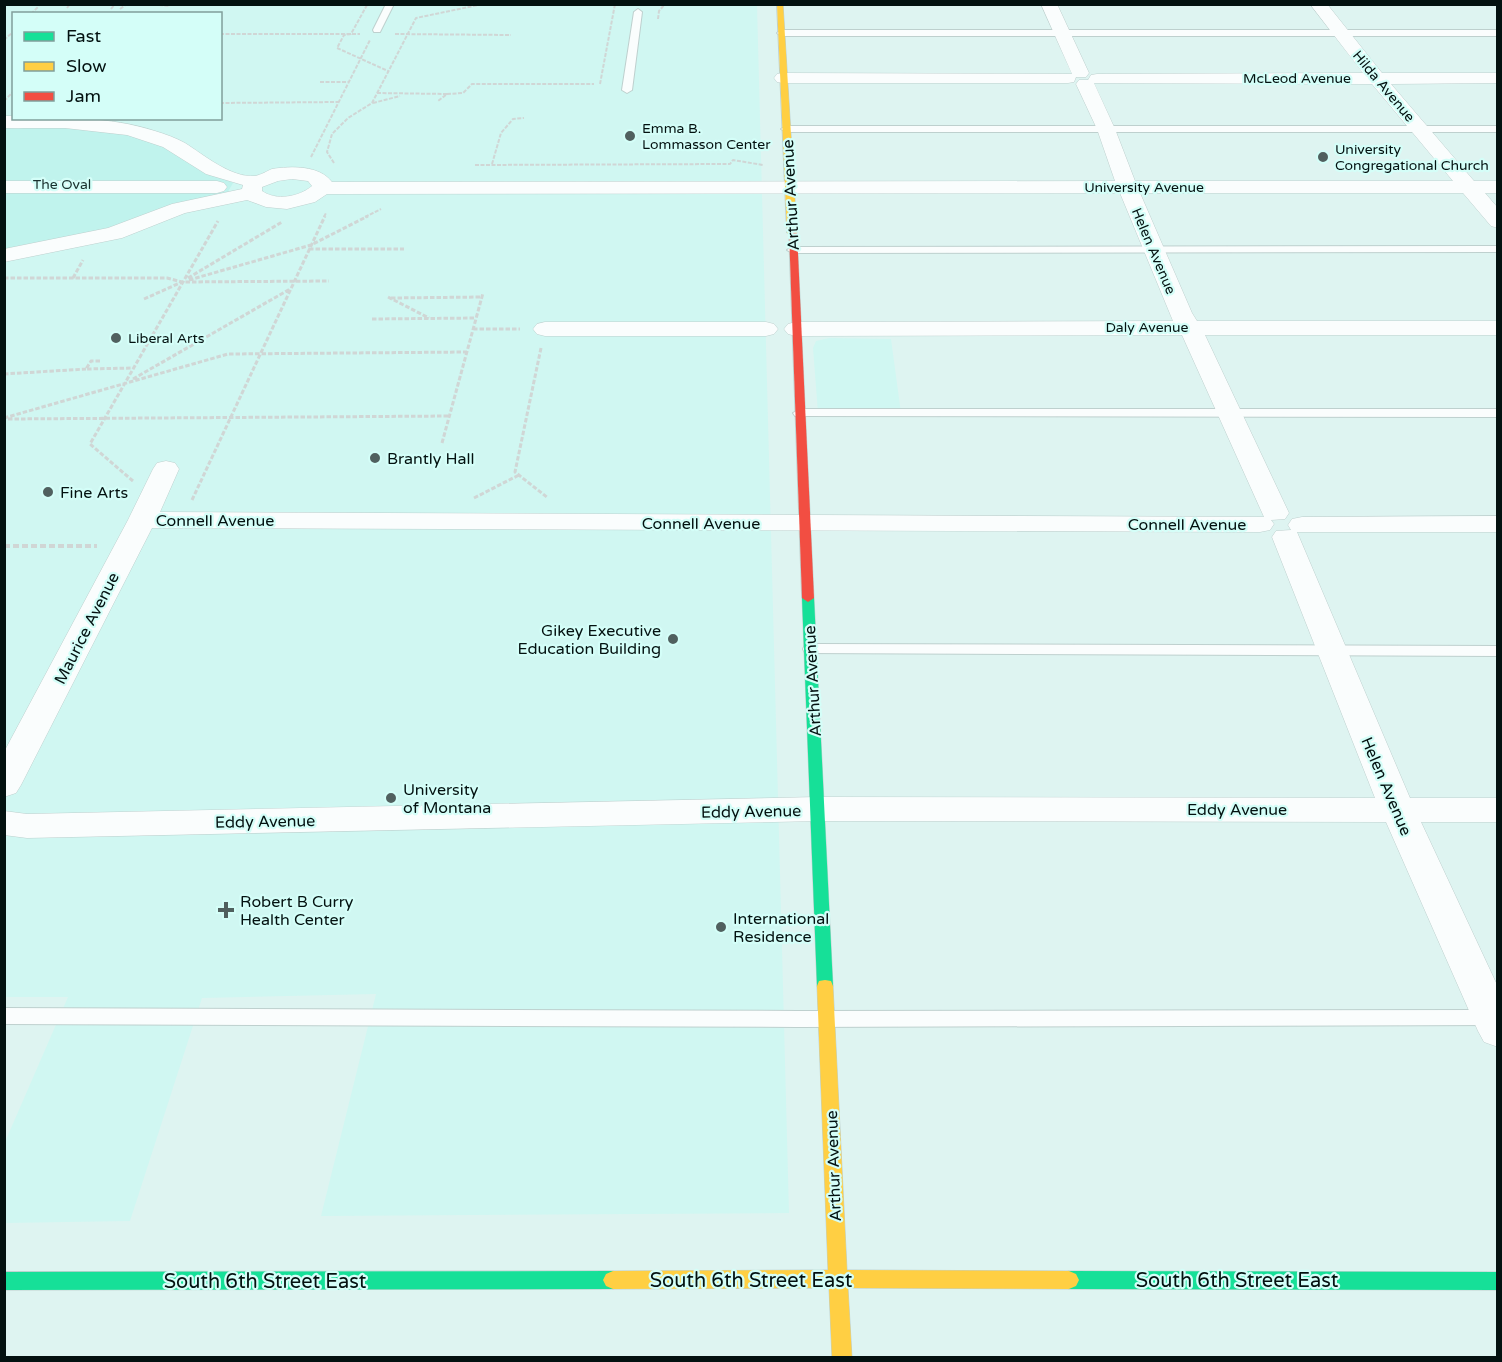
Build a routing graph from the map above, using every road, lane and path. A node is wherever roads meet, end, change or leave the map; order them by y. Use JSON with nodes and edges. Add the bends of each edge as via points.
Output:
{"nodes":[{"id":1,"x":56,"y":4,"type":"edge"},
{"id":2,"x":70,"y":4,"type":"edge"},
{"id":3,"x":115,"y":4,"type":"edge"},
{"id":4,"x":127,"y":4,"type":"edge"},
{"id":5,"x":148,"y":4,"type":"edge"},
{"id":6,"x":390,"y":4,"type":"edge"},
{"id":7,"x":483,"y":4,"type":"edge"},
{"id":8,"x":615,"y":4,"type":"edge"},
{"id":9,"x":780,"y":4,"type":"edge"},
{"id":10,"x":1049,"y":4,"type":"edge"},
{"id":11,"x":1318,"y":4,"type":"edge"},
{"id":12,"x":4,"y":5,"type":"edge"},
{"id":13,"x":39,"y":5,"type":"edge"},
{"id":14,"x":170,"y":6,"type":"edge"},
{"id":15,"x":67,"y":8,"type":"dead end"},
{"id":16,"x":111,"y":9,"type":"dead end"},
{"id":17,"x":120,"y":9,"type":"dead end"},
{"id":18,"x":638,"y":12,"type":"dead end"},
{"id":19,"x":1060,"y":32,"type":"junction"},
{"id":20,"x":12,"y":33,"type":"edge"},
{"id":21,"x":378,"y":33,"type":"junction"},
{"id":22,"x":781,"y":33,"type":"junction"},
{"id":23,"x":1341,"y":33,"type":"junction"},
{"id":24,"x":1497,"y":33,"type":"edge"},
{"id":25,"x":4,"y":34,"type":"edge"},
{"id":26,"x":222,"y":34,"type":"edge"},
{"id":27,"x":351,"y":34,"type":"junction"},
{"id":28,"x":362,"y":34,"type":"dead end"},
{"id":29,"x":407,"y":34,"type":"junction"},
{"id":30,"x":511,"y":35,"type":"dead end"},
{"id":31,"x":4,"y":40,"type":"edge"},
{"id":32,"x":360,"y":59,"type":"junction"},
{"id":33,"x":388,"y":71,"type":"junction"},
{"id":34,"x":783,"y":78,"type":"junction"},
{"id":35,"x":1083,"y":78,"type":"junction"},
{"id":36,"x":1378,"y":78,"type":"junction"},
{"id":37,"x":1497,"y":78,"type":"edge"},
{"id":38,"x":320,"y":82,"type":"dead end"},
{"id":39,"x":348,"y":82,"type":"junction"},
{"id":40,"x":594,"y":84,"type":"dead end"},
{"id":41,"x":600,"y":84,"type":"dead end"},
{"id":42,"x":627,"y":90,"type":"dead end"},
{"id":43,"x":377,"y":93,"type":"junction"},
{"id":44,"x":447,"y":94,"type":"junction"},
{"id":45,"x":404,"y":95,"type":"junction"},
{"id":46,"x":438,"y":101,"type":"dead end"},
{"id":47,"x":338,"y":102,"type":"junction"},
{"id":48,"x":222,"y":103,"type":"edge"},
{"id":49,"x":372,"y":103,"type":"junction"},
{"id":50,"x":524,"y":118,"type":"dead end"},
{"id":51,"x":11,"y":122,"type":"edge"},
{"id":52,"x":786,"y":129,"type":"junction"},
{"id":53,"x":1106,"y":129,"type":"junction"},
{"id":54,"x":1420,"y":129,"type":"junction"},
{"id":55,"x":1497,"y":129,"type":"edge"},
{"id":56,"x":322,"y":134,"type":"junction"},
{"id":57,"x":332,"y":134,"type":"junction"},
{"id":58,"x":4,"y":137,"type":"edge"},
{"id":59,"x":335,"y":164,"type":"dead end"},
{"id":60,"x":492,"y":164,"type":"junction"},
{"id":61,"x":763,"y":165,"type":"dead end"},
{"id":62,"x":468,"y":166,"type":"dead end"},
{"id":63,"x":303,"y":173,"type":"junction"},
{"id":64,"x":4,"y":187,"type":"edge"},
{"id":65,"x":253,"y":187,"type":"junction"},
{"id":66,"x":1127,"y":187,"type":"junction"},
{"id":67,"x":1469,"y":187,"type":"junction"},
{"id":68,"x":1497,"y":187,"type":"edge"},
{"id":69,"x":330,"y":188,"type":"junction"},
{"id":70,"x":790,"y":188,"type":"junction"},
{"id":71,"x":302,"y":199,"type":"junction"},
{"id":72,"x":382,"y":208,"type":"dead end"},
{"id":73,"x":1497,"y":222,"type":"edge"},
{"id":74,"x":310,"y":247,"type":"junction"},
{"id":75,"x":404,"y":249,"type":"dead end"},
{"id":76,"x":1152,"y":249,"type":"junction"},
{"id":77,"x":1497,"y":249,"type":"edge"},
{"id":78,"x":793,"y":250,"type":"junction"},
{"id":79,"x":4,"y":256,"type":"edge"},
{"id":80,"x":4,"y":278,"type":"edge"},
{"id":81,"x":294,"y":281,"type":"junction"},
{"id":82,"x":329,"y":281,"type":"dead end"},
{"id":83,"x":182,"y":282,"type":"junction"},
{"id":84,"x":291,"y":288,"type":"junction"},
{"id":85,"x":144,"y":299,"type":"dead end"},
{"id":86,"x":476,"y":318,"type":"junction"},
{"id":87,"x":372,"y":319,"type":"dead end"},
{"id":88,"x":430,"y":319,"type":"junction"},
{"id":89,"x":1186,"y":327,"type":"junction"},
{"id":90,"x":1497,"y":328,"type":"edge"},
{"id":91,"x":473,"y":329,"type":"junction"},
{"id":92,"x":545,"y":329,"type":"junction"},
{"id":93,"x":766,"y":329,"type":"dead end"},
{"id":94,"x":796,"y":329,"type":"junction"},
{"id":95,"x":467,"y":352,"type":"junction"},
{"id":96,"x":260,"y":354,"type":"junction"},
{"id":97,"x":100,"y":361,"type":"dead end"},
{"id":98,"x":133,"y":368,"type":"junction"},
{"id":99,"x":86,"y":369,"type":"junction"},
{"id":100,"x":4,"y":374,"type":"edge"},
{"id":101,"x":124,"y":384,"type":"junction"},
{"id":102,"x":1229,"y":412,"type":"junction"},
{"id":103,"x":800,"y":413,"type":"junction"},
{"id":104,"x":1497,"y":413,"type":"edge"},
{"id":105,"x":449,"y":416,"type":"junction"},
{"id":106,"x":4,"y":418,"type":"edge"},
{"id":107,"x":104,"y":418,"type":"junction"},
{"id":108,"x":230,"y":418,"type":"junction"},
{"id":109,"x":442,"y":443,"type":"dead end"},
{"id":110,"x":166,"y":470,"type":"dead end"},
{"id":111,"x":519,"y":475,"type":"junction"},
{"id":112,"x":471,"y":500,"type":"dead end"},
{"id":113,"x":555,"y":504,"type":"dead end"},
{"id":114,"x":190,"y":505,"type":"dead end"},
{"id":115,"x":147,"y":509,"type":"junction"},
{"id":116,"x":805,"y":523,"type":"junction"},
{"id":117,"x":1497,"y":524,"type":"edge"},
{"id":118,"x":1281,"y":525,"type":"junction"},
{"id":119,"x":4,"y":546,"type":"edge"},
{"id":120,"x":98,"y":546,"type":"dead end"},
{"id":121,"x":811,"y":650,"type":"junction"},
{"id":122,"x":1332,"y":651,"type":"junction"},
{"id":123,"x":1497,"y":651,"type":"edge"},
{"id":124,"x":4,"y":785,"type":"edge"},
{"id":125,"x":818,"y":809,"type":"junction"},
{"id":126,"x":1397,"y":810,"type":"junction"},
{"id":127,"x":1497,"y":810,"type":"edge"},
{"id":128,"x":16,"y":824,"type":"edge"},
{"id":129,"x":4,"y":1016,"type":"edge"},
{"id":130,"x":827,"y":1019,"type":"junction"},
{"id":131,"x":1496,"y":1022,"type":"edge"},
{"id":132,"x":838,"y":1279,"type":"junction"},
{"id":133,"x":4,"y":1281,"type":"edge"},
{"id":134,"x":1497,"y":1281,"type":"edge"},
{"id":135,"x":842,"y":1358,"type":"edge"}],
"edges":[{"from":1,"to":13,"type":"path"},
{"from":2,"to":15,"type":"path"},
{"from":3,"to":16,"type":"path"},
{"from":4,"to":17,"type":"path"},
{"from":5,"to":14,"type":"path"},
{"from":6,"to":21,"type":"lane"},
{"from":7,"to":29,"type":"path","via":[[416,18]]},
{"from":8,"to":41,"type":"path"},
{"from":9,"to":22,"type":"main road","name":"Arthur Avenue"},
{"from":10,"to":19,"type":"street","name":"Helen Avenue"},
{"from":11,"to":23,"type":"street","name":"Hilda Avenue"},
{"from":12,"to":13,"type":"path"},
{"from":18,"to":42,"type":"lane"},
{"from":19,"to":22,"type":"lane"},
{"from":19,"to":23,"type":"lane"},
{"from":19,"to":35,"type":"street","name":"Helen Avenue"},
{"from":20,"to":25,"type":"path"},
{"from":20,"to":31,"type":"path"},
{"from":21,"to":29,"type":"path"},
{"from":21,"to":32,"type":"path"},
{"from":22,"to":34,"type":"main road","name":"Arthur Avenue"},
{"from":23,"to":24,"type":"lane"},
{"from":23,"to":36,"type":"street","name":"Hilda Avenue"},
{"from":26,"to":27,"type":"path"},
{"from":27,"to":28,"type":"path"},
{"from":27,"to":32,"type":"path","via":[[344,35],[337,48]]},
{"from":29,"to":30,"type":"path"},
{"from":29,"to":33,"type":"path"},
{"from":32,"to":33,"type":"path"},
{"from":32,"to":39,"type":"path"},
{"from":33,"to":43,"type":"path"},
{"from":34,"to":35,"type":"street","name":"McLeod Avenue"},
{"from":34,"to":52,"type":"main road","name":"Arthur Avenue"},
{"from":35,"to":36,"type":"street","name":"McLeod Avenue"},
{"from":35,"to":53,"type":"street","name":"Helen Avenue"},
{"from":36,"to":37,"type":"street","name":"McLeod Avenue"},
{"from":36,"to":54,"type":"street","name":"Hilda Avenue"},
{"from":38,"to":39,"type":"path"},
{"from":39,"to":47,"type":"path"},
{"from":40,"to":44,"type":"path","via":[[472,84],[463,93]]},
{"from":43,"to":45,"type":"path"},
{"from":43,"to":49,"type":"path"},
{"from":44,"to":45,"type":"path"},
{"from":44,"to":46,"type":"path"},
{"from":45,"to":49,"type":"path"},
{"from":47,"to":48,"type":"path"},
{"from":47,"to":56,"type":"path"},
{"from":49,"to":57,"type":"path"},
{"from":50,"to":60,"type":"path","via":[[513,119],[501,133]]},
{"from":51,"to":58,"type":"street"},
{"from":51,"to":65,"type":"street","via":[[63,122],[164,140],[215,171]]},
{"from":52,"to":53,"type":"lane"},
{"from":52,"to":70,"type":"main road","name":"Arthur Avenue"},
{"from":53,"to":54,"type":"lane"},
{"from":53,"to":66,"type":"street","name":"Helen Avenue"},
{"from":54,"to":55,"type":"lane"},
{"from":54,"to":67,"type":"street","name":"Hilda Avenue"},
{"from":56,"to":57,"type":"path"},
{"from":56,"to":63,"type":"path"},
{"from":57,"to":59,"type":"path","via":[[327,152]]},
{"from":60,"to":61,"type":"path","via":[[730,164],[733,160]]},
{"from":60,"to":62,"type":"path"},
{"from":63,"to":65,"type":"street","via":[[274,175]]},
{"from":63,"to":69,"type":"street","via":[[320,179]]},
{"from":64,"to":65,"type":"street"},
{"from":65,"to":71,"type":"street","via":[[254,197],[270,202]]},
{"from":65,"to":79,"type":"street","via":[[179,208],[114,233]]},
{"from":65,"to":83,"type":"path","via":[[231,201]]},
{"from":66,"to":67,"type":"street","name":"University Avenue"},
{"from":66,"to":70,"type":"street","name":"University Avenue"},
{"from":66,"to":76,"type":"street","name":"Helen Avenue"},
{"from":67,"to":68,"type":"street","name":"University Avenue"},
{"from":67,"to":73,"type":"street","name":"Hilda Avenue"},
{"from":69,"to":70,"type":"street","name":"University Avenue"},
{"from":69,"to":71,"type":"street"},
{"from":69,"to":74,"type":"path"},
{"from":70,"to":78,"type":"main road","name":"Arthur Avenue"},
{"from":71,"to":83,"type":"path","via":[[310,206]]},
{"from":72,"to":74,"type":"path"},
{"from":74,"to":75,"type":"path"},
{"from":74,"to":81,"type":"path"},
{"from":74,"to":83,"type":"path"},
{"from":76,"to":77,"type":"lane"},
{"from":76,"to":78,"type":"lane"},
{"from":76,"to":89,"type":"street","name":"Helen Avenue"},
{"from":78,"to":94,"type":"main road","name":"Arthur Avenue"},
{"from":80,"to":83,"type":"path","via":[[166,278]]},
{"from":81,"to":82,"type":"path"},
{"from":81,"to":83,"type":"path"},
{"from":81,"to":84,"type":"path"},
{"from":83,"to":85,"type":"path"},
{"from":83,"to":98,"type":"path"},
{"from":84,"to":96,"type":"path"},
{"from":84,"to":101,"type":"path"},
{"from":86,"to":88,"type":"path"},
{"from":86,"to":88,"type":"path","via":[[483,295],[390,298]]},
{"from":86,"to":91,"type":"path"},
{"from":87,"to":88,"type":"path"},
{"from":89,"to":90,"type":"street","name":"Daly Avenue"},
{"from":89,"to":94,"type":"street","name":"Daly Avenue"},
{"from":89,"to":102,"type":"street","name":"Helen Avenue","via":[[1199,345]]},
{"from":91,"to":92,"type":"path"},
{"from":91,"to":95,"type":"path"},
{"from":92,"to":93,"type":"street"},
{"from":92,"to":111,"type":"path","via":[[515,472]]},
{"from":94,"to":103,"type":"main road","name":"Arthur Avenue"},
{"from":95,"to":96,"type":"path"},
{"from":95,"to":105,"type":"path"},
{"from":96,"to":101,"type":"path","via":[[228,354]]},
{"from":96,"to":108,"type":"path"},
{"from":97,"to":99,"type":"path","via":[[91,361]]},
{"from":98,"to":99,"type":"path"},
{"from":98,"to":101,"type":"path"},
{"from":99,"to":100,"type":"path"},
{"from":101,"to":106,"type":"path"},
{"from":101,"to":107,"type":"path"},
{"from":102,"to":103,"type":"lane"},
{"from":102,"to":104,"type":"lane"},
{"from":102,"to":118,"type":"street","name":"Helen Avenue"},
{"from":103,"to":116,"type":"main road","name":"Arthur Avenue"},
{"from":105,"to":108,"type":"path"},
{"from":105,"to":109,"type":"path"},
{"from":106,"to":107,"type":"path"},
{"from":107,"to":108,"type":"path"},
{"from":107,"to":115,"type":"path","via":[[90,444]]},
{"from":108,"to":114,"type":"path"},
{"from":110,"to":115,"type":"street","name":"Maurice Avenue"},
{"from":111,"to":112,"type":"path"},
{"from":111,"to":113,"type":"path"},
{"from":115,"to":116,"type":"street","name":"Connell Avenue"},
{"from":115,"to":124,"type":"street","name":"Maurice Avenue"},
{"from":116,"to":118,"type":"street","name":"Connell Avenue"},
{"from":116,"to":121,"type":"main road","name":"Arthur Avenue"},
{"from":117,"to":118,"type":"street","name":"Connell Avenue"},
{"from":118,"to":122,"type":"street","name":"Helen Avenue"},
{"from":119,"to":120,"type":"path"},
{"from":121,"to":122,"type":"lane"},
{"from":121,"to":125,"type":"main road","name":"Arthur Avenue"},
{"from":122,"to":123,"type":"lane"},
{"from":122,"to":126,"type":"street","name":"Helen Avenue"},
{"from":125,"to":126,"type":"street","name":"Eddy Avenue"},
{"from":125,"to":128,"type":"street","name":"Eddy Avenue"},
{"from":125,"to":130,"type":"main road","name":"Arthur Avenue"},
{"from":126,"to":127,"type":"street","name":"Eddy Avenue"},
{"from":126,"to":131,"type":"street","name":"Helen Avenue"},
{"from":129,"to":130,"type":"lane"},
{"from":130,"to":131,"type":"lane"},
{"from":130,"to":132,"type":"main road","name":"Arthur Avenue"},
{"from":132,"to":133,"type":"main road","name":"South 6th Street East"},
{"from":132,"to":134,"type":"main road","name":"South 6th Street East"},
{"from":132,"to":135,"type":"main road","name":"Arthur Avenue"}]}
